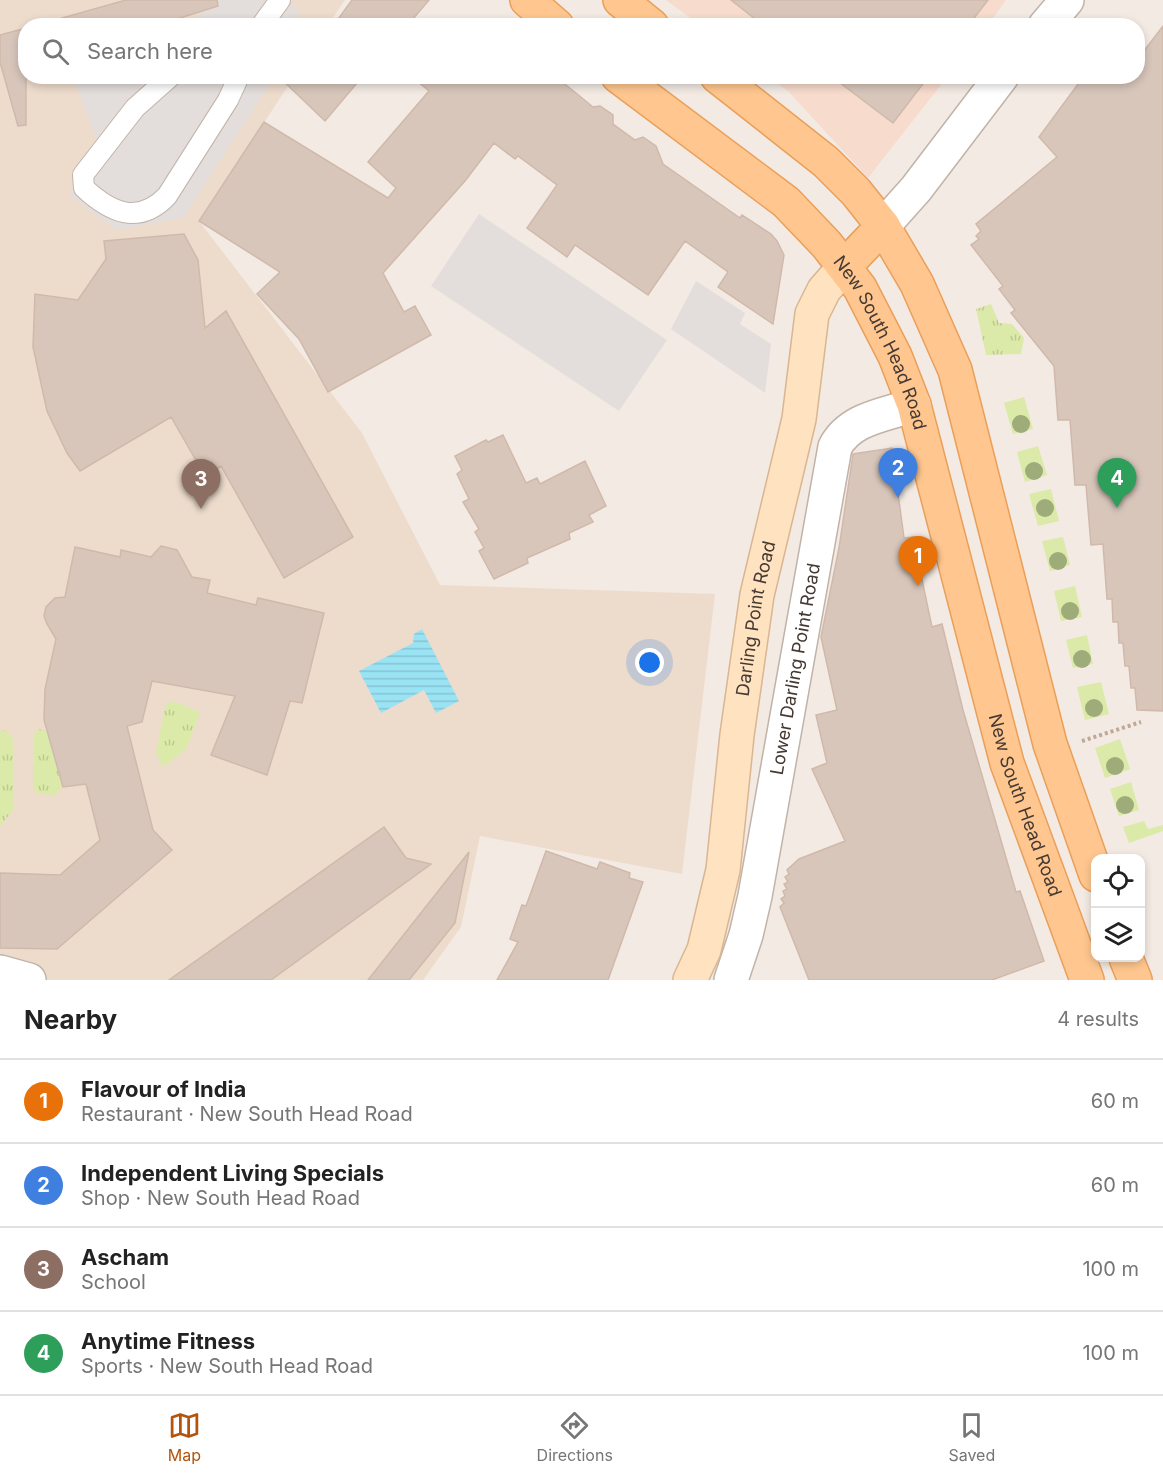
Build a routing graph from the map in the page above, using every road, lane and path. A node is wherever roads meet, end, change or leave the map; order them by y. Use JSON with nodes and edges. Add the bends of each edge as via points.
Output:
{"nodes":[{"id":1,"x":280,"y":0,"type":"edge"},
{"id":2,"x":527,"y":0,"type":"edge"},
{"id":3,"x":620,"y":0,"type":"edge"},
{"id":4,"x":1067,"y":0,"type":"edge"},
{"id":5,"x":264,"y":18,"type":"edge"},
{"id":6,"x":548,"y":18,"type":"edge"},
{"id":7,"x":642,"y":18,"type":"edge"},
{"id":8,"x":1051,"y":18,"type":"edge"},
{"id":9,"x":162,"y":84,"type":"edge"},
{"id":10,"x":235,"y":84,"type":"edge"},
{"id":11,"x":629,"y":84,"type":"edge"},
{"id":12,"x":727,"y":84,"type":"edge"},
{"id":13,"x":996,"y":84,"type":"edge"},
{"id":14,"x":883,"y":226,"type":"junction"},
{"id":15,"x":846,"y":266,"type":"junction"},
{"id":16,"x":914,"y":405,"type":"junction"},
{"id":17,"x":1141,"y":722,"type":"dead end"},
{"id":18,"x":1082,"y":741,"type":"dead end"},
{"id":19,"x":1091,"y":862,"type":"edge"},
{"id":20,"x":1128,"y":962,"type":"edge"},
{"id":21,"x":0,"y":972,"type":"edge"},
{"id":22,"x":29,"y":980,"type":"edge"},
{"id":23,"x":690,"y":980,"type":"edge"},
{"id":24,"x":731,"y":980,"type":"edge"},
{"id":25,"x":1087,"y":980,"type":"edge"},
{"id":26,"x":1135,"y":980,"type":"edge"}],
"edges":[{"from":1,"to":5,"type":"lane"},
{"from":2,"to":6,"type":"main road"},
{"from":3,"to":7,"type":"main road"},
{"from":4,"to":8,"type":"street"},
{"from":9,"to":10,"type":"lane","via":[[135,108],[83,175],[84,188],[116,210],[138,214],[167,196]]},
{"from":11,"to":15,"type":"main road","name":"New South Head Road","via":[[786,202]]},
{"from":12,"to":14,"type":"main road","via":[[826,162]]},
{"from":13,"to":14,"type":"street"},
{"from":14,"to":15,"type":"main road"},
{"from":14,"to":19,"type":"main road","via":[[917,284],[955,370],[1050,744]]},
{"from":15,"to":16,"type":"main road","name":"New South Head Road","via":[[895,356]]},
{"from":15,"to":23,"type":"street","name":"Darling Point Road","via":[[824,291],[812,314],[799,419],[755,606],[723,870],[704,950]]},
{"from":16,"to":24,"type":"street","name":"Lower Darling Point Road","via":[[850,428],[835,447],[755,896]]},
{"from":16,"to":25,"type":"main road","name":"New South Head Road","via":[[1007,763]]},
{"from":17,"to":18,"type":"path"},
{"from":20,"to":26,"type":"main road"},
{"from":21,"to":22,"type":"street"}]}
